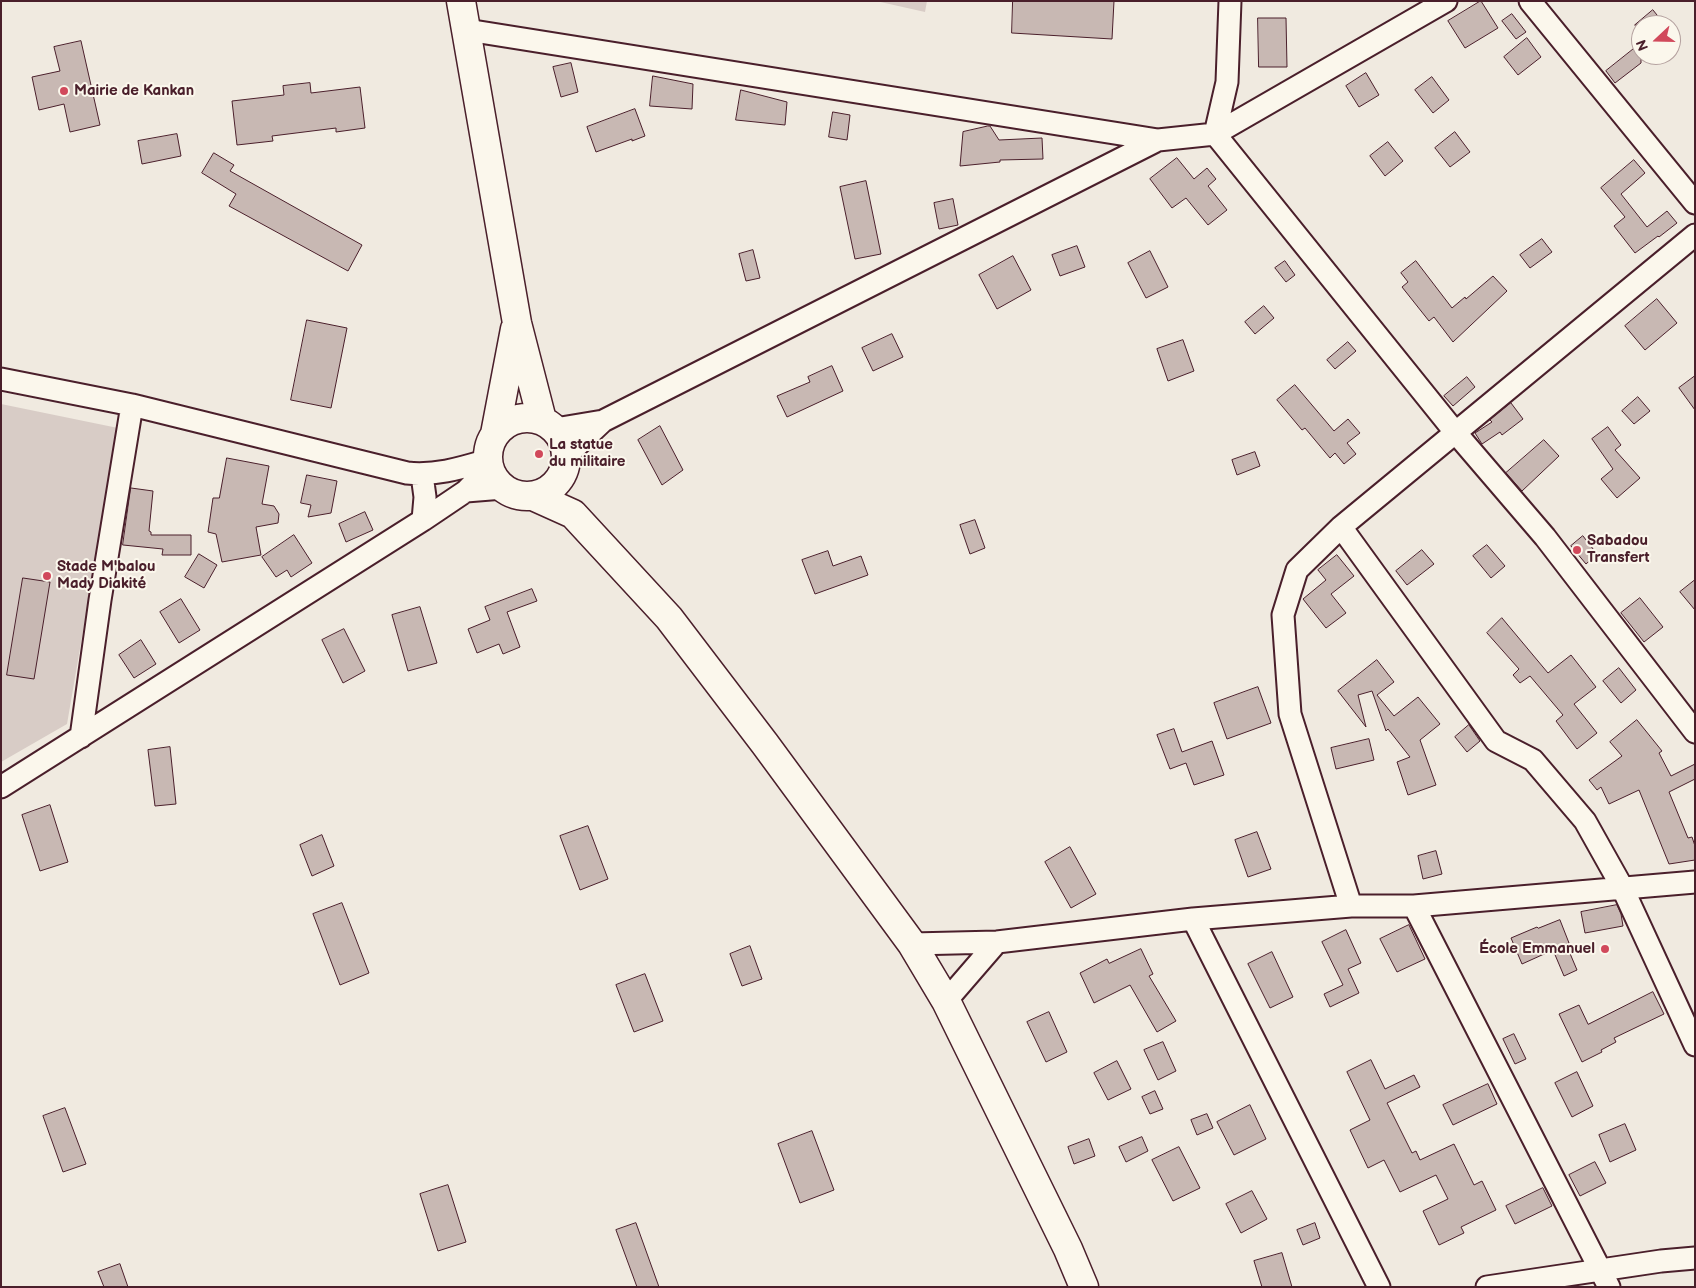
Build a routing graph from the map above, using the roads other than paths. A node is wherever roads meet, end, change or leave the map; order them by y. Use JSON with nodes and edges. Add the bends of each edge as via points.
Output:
{"nodes":[{"id":1,"x":461,"y":1,"type":"edge"},
{"id":2,"x":1230,"y":1,"type":"edge"},
{"id":3,"x":1446,"y":1,"type":"edge"},
{"id":4,"x":1530,"y":1,"type":"edge"},
{"id":5,"x":467,"y":30,"type":"junction"},
{"id":6,"x":1215,"y":134,"type":"junction"},
{"id":7,"x":1158,"y":140,"type":"junction"},
{"id":8,"x":1695,"y":204,"type":"edge"},
{"id":9,"x":1695,"y":235,"type":"edge"},
{"id":10,"x":516,"y":323,"type":"junction"},
{"id":11,"x":1,"y":378,"type":"edge"},
{"id":12,"x":132,"y":405,"type":"junction"},
{"id":13,"x":604,"y":421,"type":"junction"},
{"id":14,"x":548,"y":425,"type":"junction"},
{"id":15,"x":1455,"y":432,"type":"junction"},
{"id":16,"x":495,"y":434,"type":"junction"},
{"id":17,"x":565,"y":464,"type":"junction"},
{"id":18,"x":493,"y":472,"type":"junction"},
{"id":19,"x":422,"y":475,"type":"junction"},
{"id":20,"x":533,"y":496,"type":"junction"},
{"id":21,"x":573,"y":514,"type":"junction"},
{"id":22,"x":423,"y":520,"type":"junction"},
{"id":23,"x":1341,"y":527,"type":"junction"},
{"id":24,"x":1695,"y":732,"type":"edge"},
{"id":25,"x":81,"y":737,"type":"junction"},
{"id":26,"x":1,"y":787,"type":"edge"},
{"id":27,"x":1695,"y":882,"type":"edge"},
{"id":28,"x":1622,"y":887,"type":"junction"},
{"id":29,"x":1351,"y":906,"type":"junction"},
{"id":30,"x":1414,"y":906,"type":"junction"},
{"id":31,"x":1193,"y":919,"type":"junction"},
{"id":32,"x":997,"y":942,"type":"junction"},
{"id":33,"x":912,"y":944,"type":"junction"},
{"id":34,"x":946,"y":1001,"type":"junction"},
{"id":35,"x":1695,"y":1045,"type":"edge"},
{"id":36,"x":1695,"y":1258,"type":"edge"},
{"id":37,"x":1605,"y":1278,"type":"edge"},
{"id":38,"x":1084,"y":1287,"type":"edge"},
{"id":39,"x":1378,"y":1287,"type":"edge"},
{"id":40,"x":1487,"y":1287,"type":"edge"}],
"edges":[{"from":1,"to":5,"type":"main road"},
{"from":2,"to":6,"type":"street","via":[[1227,82]]},
{"from":3,"to":6,"type":"street"},
{"from":4,"to":8,"type":"street"},
{"from":5,"to":7,"type":"street"},
{"from":5,"to":10,"type":"main road"},
{"from":6,"to":7,"type":"street"},
{"from":6,"to":15,"type":"street"},
{"from":7,"to":13,"type":"street"},
{"from":9,"to":15,"type":"street"},
{"from":10,"to":14,"type":"main road"},
{"from":10,"to":16,"type":"main road"},
{"from":11,"to":12,"type":"street"},
{"from":12,"to":19,"type":"street"},
{"from":12,"to":25,"type":"street"},
{"from":13,"to":14,"type":"street"},
{"from":13,"to":17,"type":"street"},
{"from":14,"to":16,"type":"main road","via":[[529,417],[516,419],[504,424]]},
{"from":14,"to":17,"type":"main road","via":[[563,442]]},
{"from":15,"to":23,"type":"street"},
{"from":15,"to":24,"type":"street","via":[[1545,537]]},
{"from":16,"to":18,"type":"main road","via":[[490,442]]},
{"from":17,"to":20,"type":"main road","via":[[556,483]]},
{"from":17,"to":21,"type":"main road"},
{"from":18,"to":19,"type":"street","via":[[455,470]]},
{"from":18,"to":20,"type":"main road","via":[[512,494]]},
{"from":18,"to":22,"type":"street"},
{"from":19,"to":22,"type":"street","via":[[426,497]]},
{"from":20,"to":21,"type":"main road"},
{"from":21,"to":33,"type":"main road","via":[[669,618]]},
{"from":22,"to":25,"type":"street"},
{"from":23,"to":28,"type":"street","via":[[1496,741],[1533,760],[1585,821]]},
{"from":23,"to":29,"type":"street","via":[[1297,570],[1283,615],[1290,714]]},
{"from":25,"to":26,"type":"street"},
{"from":27,"to":28,"type":"street"},
{"from":28,"to":30,"type":"street"},
{"from":28,"to":35,"type":"street"},
{"from":29,"to":30,"type":"street"},
{"from":29,"to":31,"type":"street"},
{"from":30,"to":37,"type":"street"},
{"from":31,"to":32,"type":"street"},
{"from":31,"to":39,"type":"street"},
{"from":32,"to":33,"type":"street"},
{"from":32,"to":34,"type":"street"},
{"from":33,"to":34,"type":"main road"},
{"from":34,"to":38,"type":"main road"},
{"from":36,"to":37,"type":"street","via":[[1661,1261]]},
{"from":37,"to":40,"type":"street"}]}
